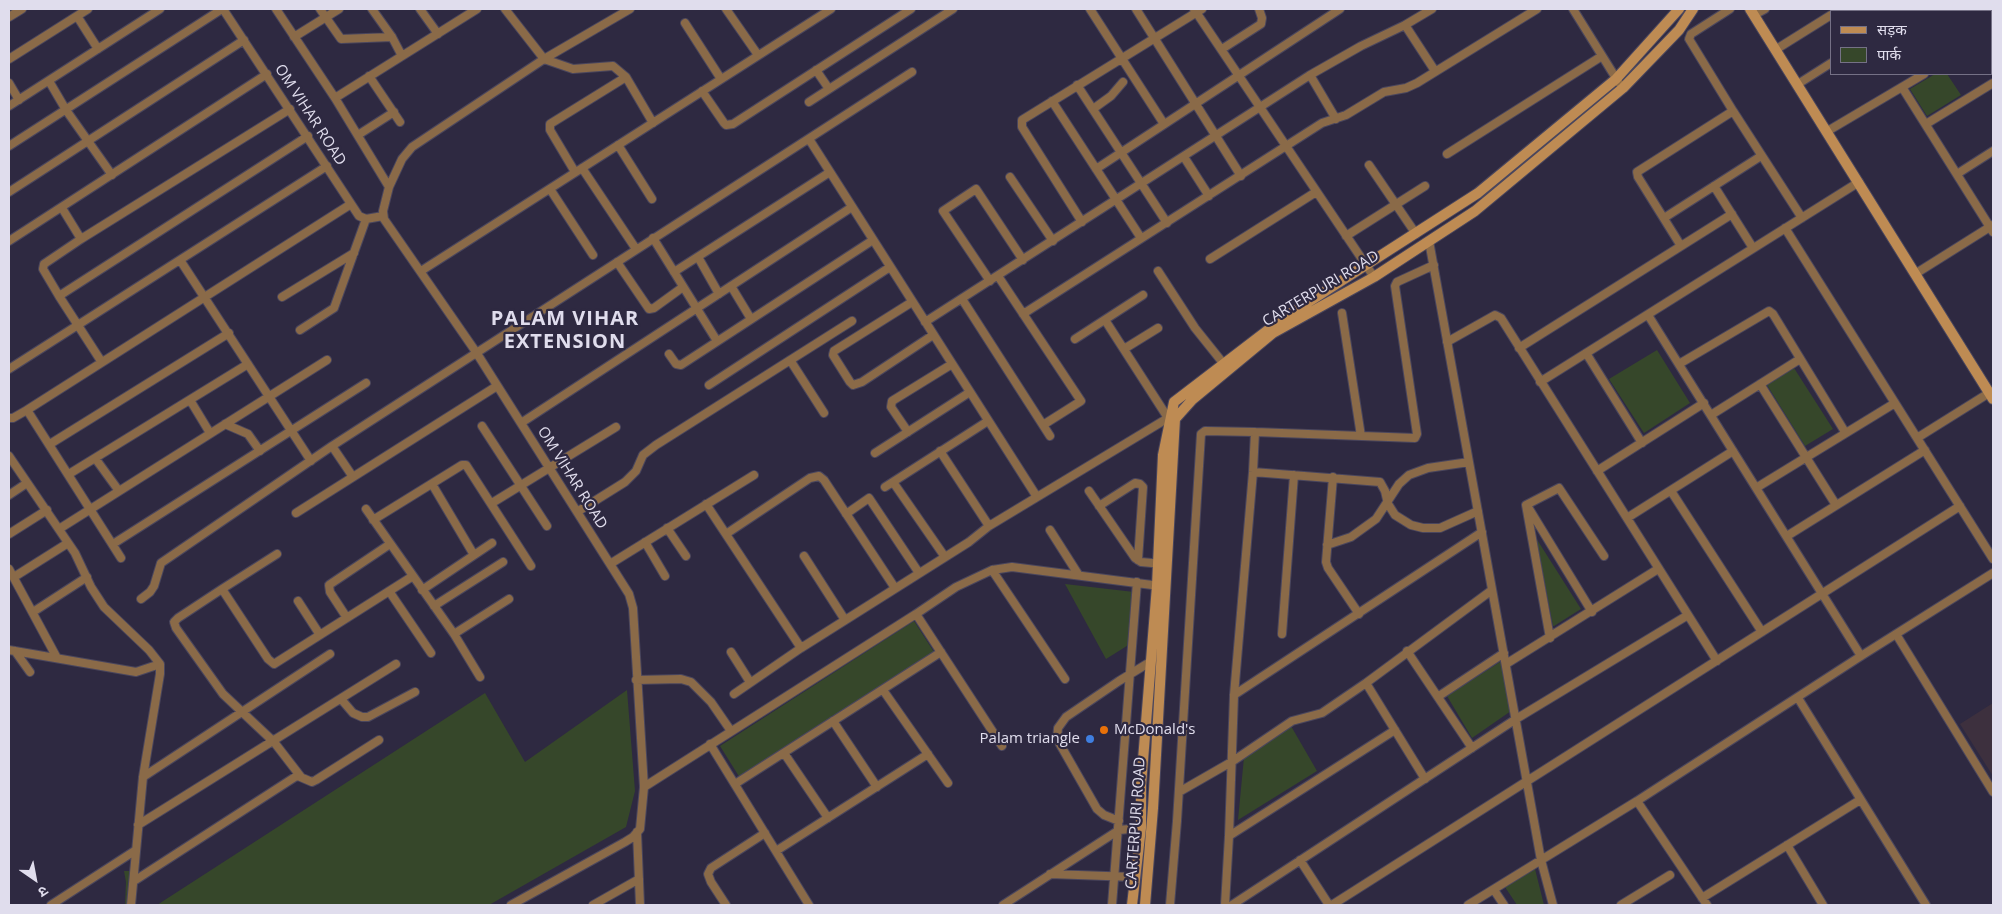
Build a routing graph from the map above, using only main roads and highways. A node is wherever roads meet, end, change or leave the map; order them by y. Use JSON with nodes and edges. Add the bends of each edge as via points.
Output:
{"nodes":[{"id":1,"x":1679,"y":9,"type":"edge"},
{"id":2,"x":1693,"y":9,"type":"edge"},
{"id":3,"x":1752,"y":12,"type":"edge"},
{"id":4,"x":1669,"y":21,"type":"junction"},
{"id":5,"x":1680,"y":28,"type":"junction"},
{"id":6,"x":1228,"y":366,"type":"junction"},
{"id":7,"x":1991,"y":396,"type":"edge"},
{"id":8,"x":1171,"y":418,"type":"junction"},
{"id":9,"x":1161,"y":587,"type":"junction"},
{"id":10,"x":1132,"y":905,"type":"edge"},
{"id":11,"x":1146,"y":905,"type":"edge"}],
"edges":[{"from":1,"to":4,"type":"main road","name":"CARTERPURI ROAD"},
{"from":2,"to":5,"type":"main road","name":"CARTERPURI ROAD"},
{"from":3,"to":7,"type":"main road"},
{"from":4,"to":5,"type":"main road"},
{"from":4,"to":6,"type":"main road","name":"CARTERPURI ROAD","via":[[1616,79],[1478,193],[1285,317]]},
{"from":5,"to":6,"type":"main road","name":"CARTERPURI ROAD","via":[[1623,88],[1475,211],[1374,277],[1273,333]]},
{"from":6,"to":8,"type":"main road","name":"CARTERPURI ROAD"},
{"from":8,"to":9,"type":"main road","name":"CARTERPURI ROAD","via":[[1168,565]]},
{"from":8,"to":9,"type":"main road","name":"CARTERPURI ROAD","via":[[1163,455],[1157,564]]},
{"from":9,"to":10,"type":"main road","name":"CARTERPURI ROAD","via":[[1150,662]]},
{"from":9,"to":11,"type":"main road","name":"CARTERPURI ROAD"}]}
